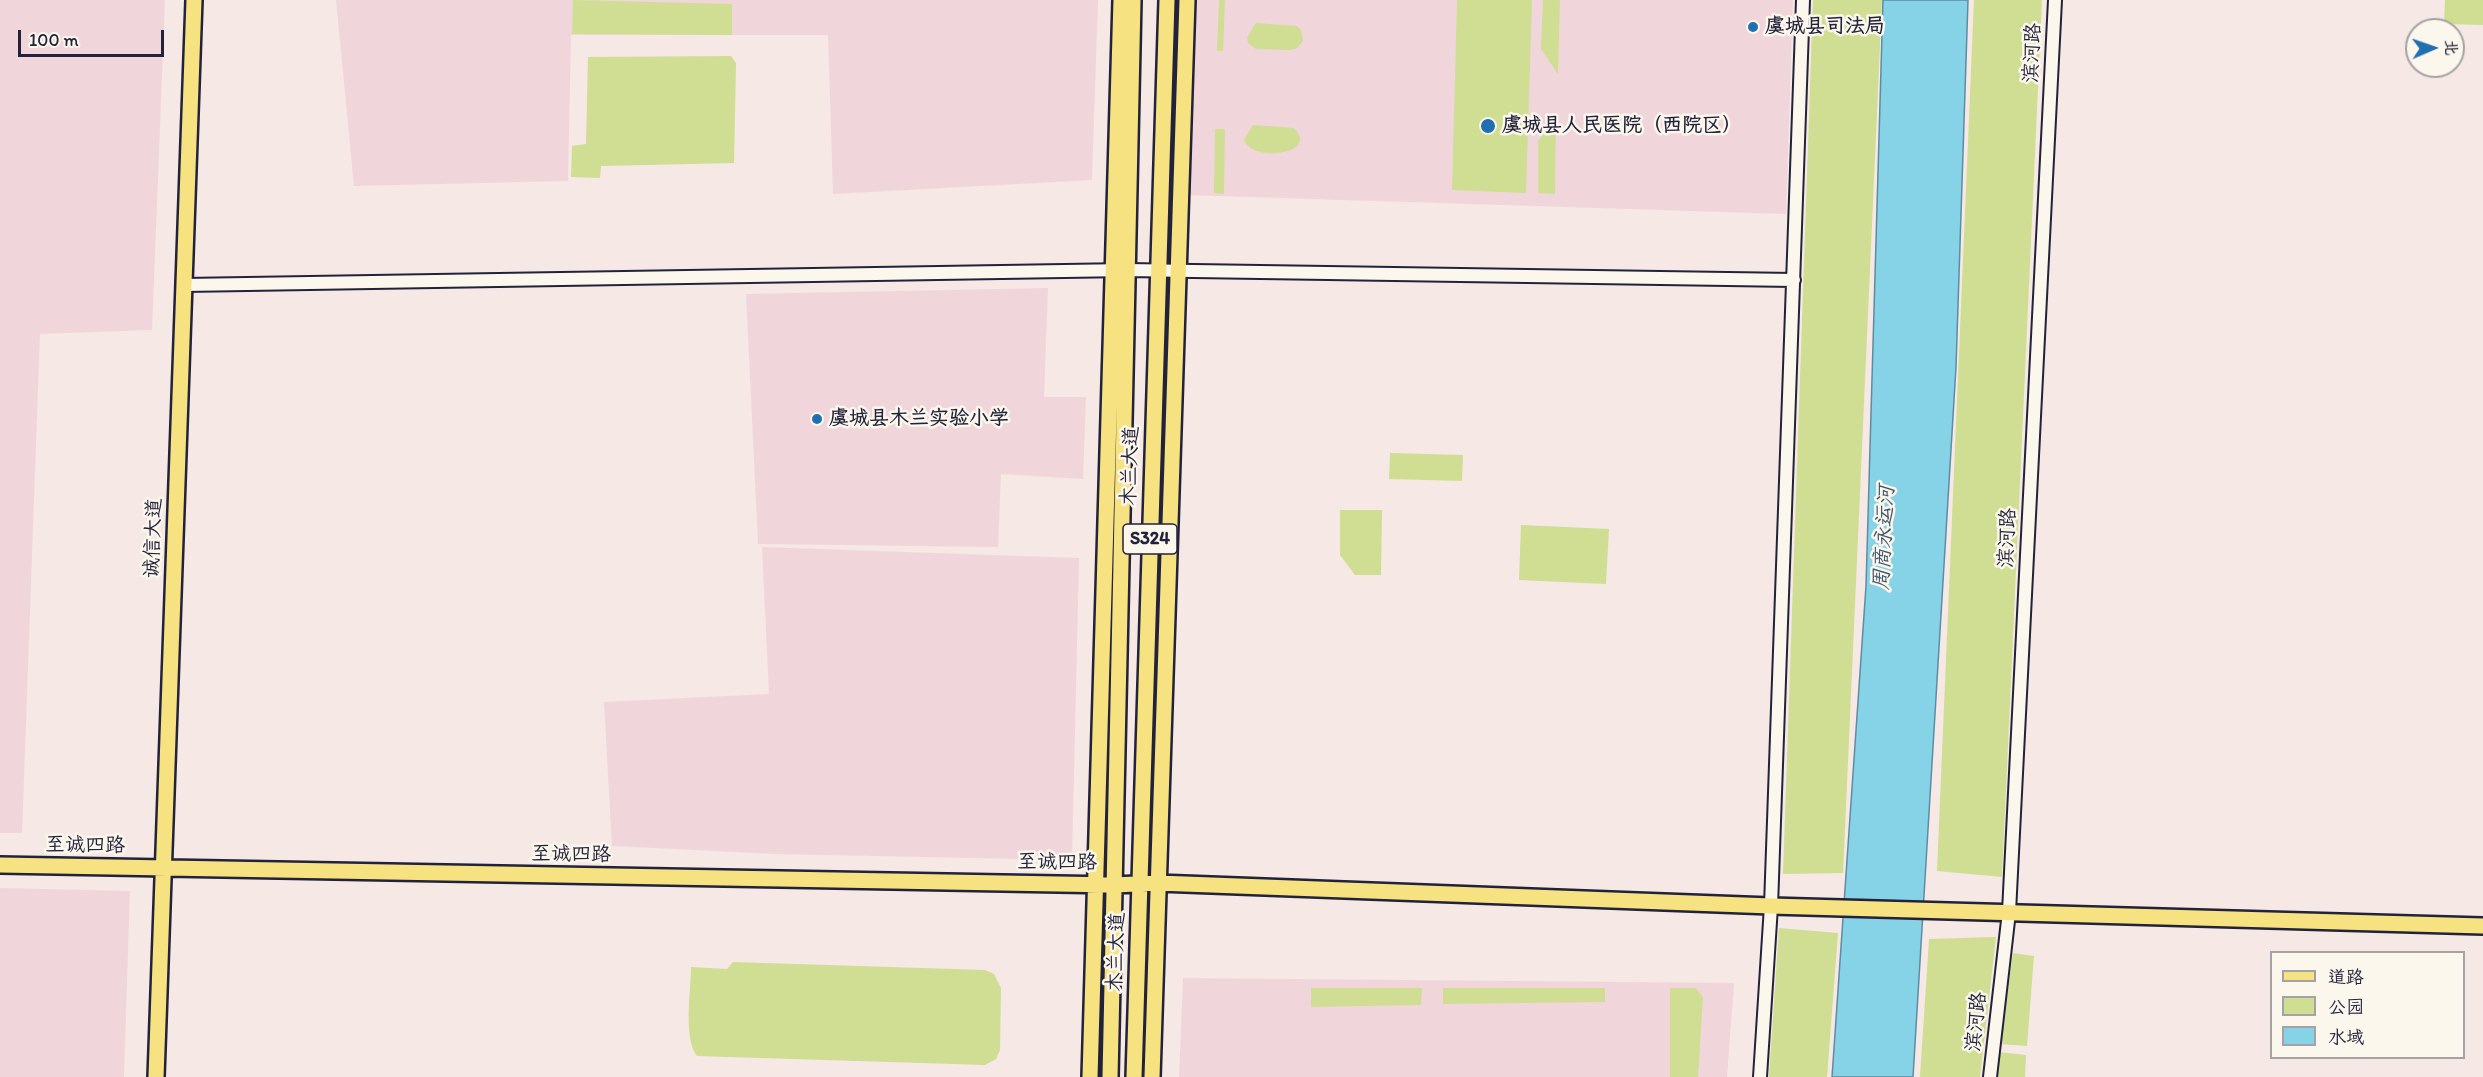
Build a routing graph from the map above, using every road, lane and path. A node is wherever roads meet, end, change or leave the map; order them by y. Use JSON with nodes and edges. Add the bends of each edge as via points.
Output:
{"nodes":[{"id":1,"x":194,"y":0,"type":"edge"},
{"id":2,"x":1121,"y":0,"type":"edge"},
{"id":3,"x":1132,"y":0,"type":"edge"},
{"id":4,"x":1167,"y":0,"type":"edge"},
{"id":5,"x":1187,"y":0,"type":"edge"},
{"id":6,"x":1803,"y":0,"type":"edge"},
{"id":7,"x":2055,"y":0,"type":"edge"},
{"id":8,"x":1121,"y":270,"type":"junction"},
{"id":9,"x":1157,"y":271,"type":"junction"},
{"id":10,"x":1179,"y":271,"type":"junction"},
{"id":11,"x":1794,"y":280,"type":"junction"},
{"id":12,"x":184,"y":285,"type":"junction"},
{"id":13,"x":0,"y":865,"type":"edge"},
{"id":14,"x":163,"y":868,"type":"junction"},
{"id":15,"x":1158,"y":883,"type":"junction"},
{"id":16,"x":1141,"y":884,"type":"junction"},
{"id":17,"x":1095,"y":885,"type":"junction"},
{"id":18,"x":1114,"y":885,"type":"junction"},
{"id":19,"x":1772,"y":906,"type":"junction"},
{"id":20,"x":2009,"y":912,"type":"junction"},
{"id":21,"x":2483,"y":926,"type":"edge"},
{"id":22,"x":156,"y":1077,"type":"edge"},
{"id":23,"x":1090,"y":1077,"type":"edge"},
{"id":24,"x":1110,"y":1077,"type":"edge"},
{"id":25,"x":1134,"y":1077,"type":"edge"},
{"id":26,"x":1152,"y":1077,"type":"edge"},
{"id":27,"x":1760,"y":1077,"type":"edge"},
{"id":28,"x":1990,"y":1077,"type":"edge"}],
"edges":[{"from":1,"to":12,"type":"main road","name":"诚信大道"},
{"from":2,"to":8,"type":"main road"},
{"from":3,"to":8,"type":"main road","name":"木兰大道","number":"S324"},
{"from":4,"to":9,"type":"main road","name":"木兰大道","number":"S324"},
{"from":5,"to":10,"type":"main road"},
{"from":6,"to":11,"type":"street"},
{"from":7,"to":20,"type":"street","name":"滨河路"},
{"from":8,"to":9,"type":"street"},
{"from":8,"to":12,"type":"street"},
{"from":8,"to":17,"type":"main road"},
{"from":8,"to":18,"type":"main road","name":"木兰大道","number":"S324"},
{"from":9,"to":10,"type":"street"},
{"from":9,"to":16,"type":"main road","name":"木兰大道","number":"S324"},
{"from":10,"to":11,"type":"street"},
{"from":10,"to":15,"type":"main road"},
{"from":11,"to":19,"type":"street"},
{"from":12,"to":14,"type":"main road","name":"诚信大道"},
{"from":13,"to":14,"type":"main road","name":"至诚四路"},
{"from":14,"to":17,"type":"main road","name":"至诚四路"},
{"from":14,"to":22,"type":"main road","name":"诚信大道"},
{"from":15,"to":16,"type":"main road","name":"至诚四路"},
{"from":15,"to":19,"type":"main road","name":"至诚四路"},
{"from":15,"to":26,"type":"main road"},
{"from":16,"to":18,"type":"main road","name":"至诚四路"},
{"from":16,"to":25,"type":"main road","name":"木兰大道","number":"S324"},
{"from":17,"to":18,"type":"main road","name":"至诚四路"},
{"from":17,"to":23,"type":"main road"},
{"from":18,"to":24,"type":"main road","name":"木兰大道","number":"S324"},
{"from":19,"to":20,"type":"main road","name":"至诚四路"},
{"from":19,"to":27,"type":"street"},
{"from":20,"to":21,"type":"main road","name":"至诚四路"},
{"from":20,"to":28,"type":"street","name":"滨河路"}]}
